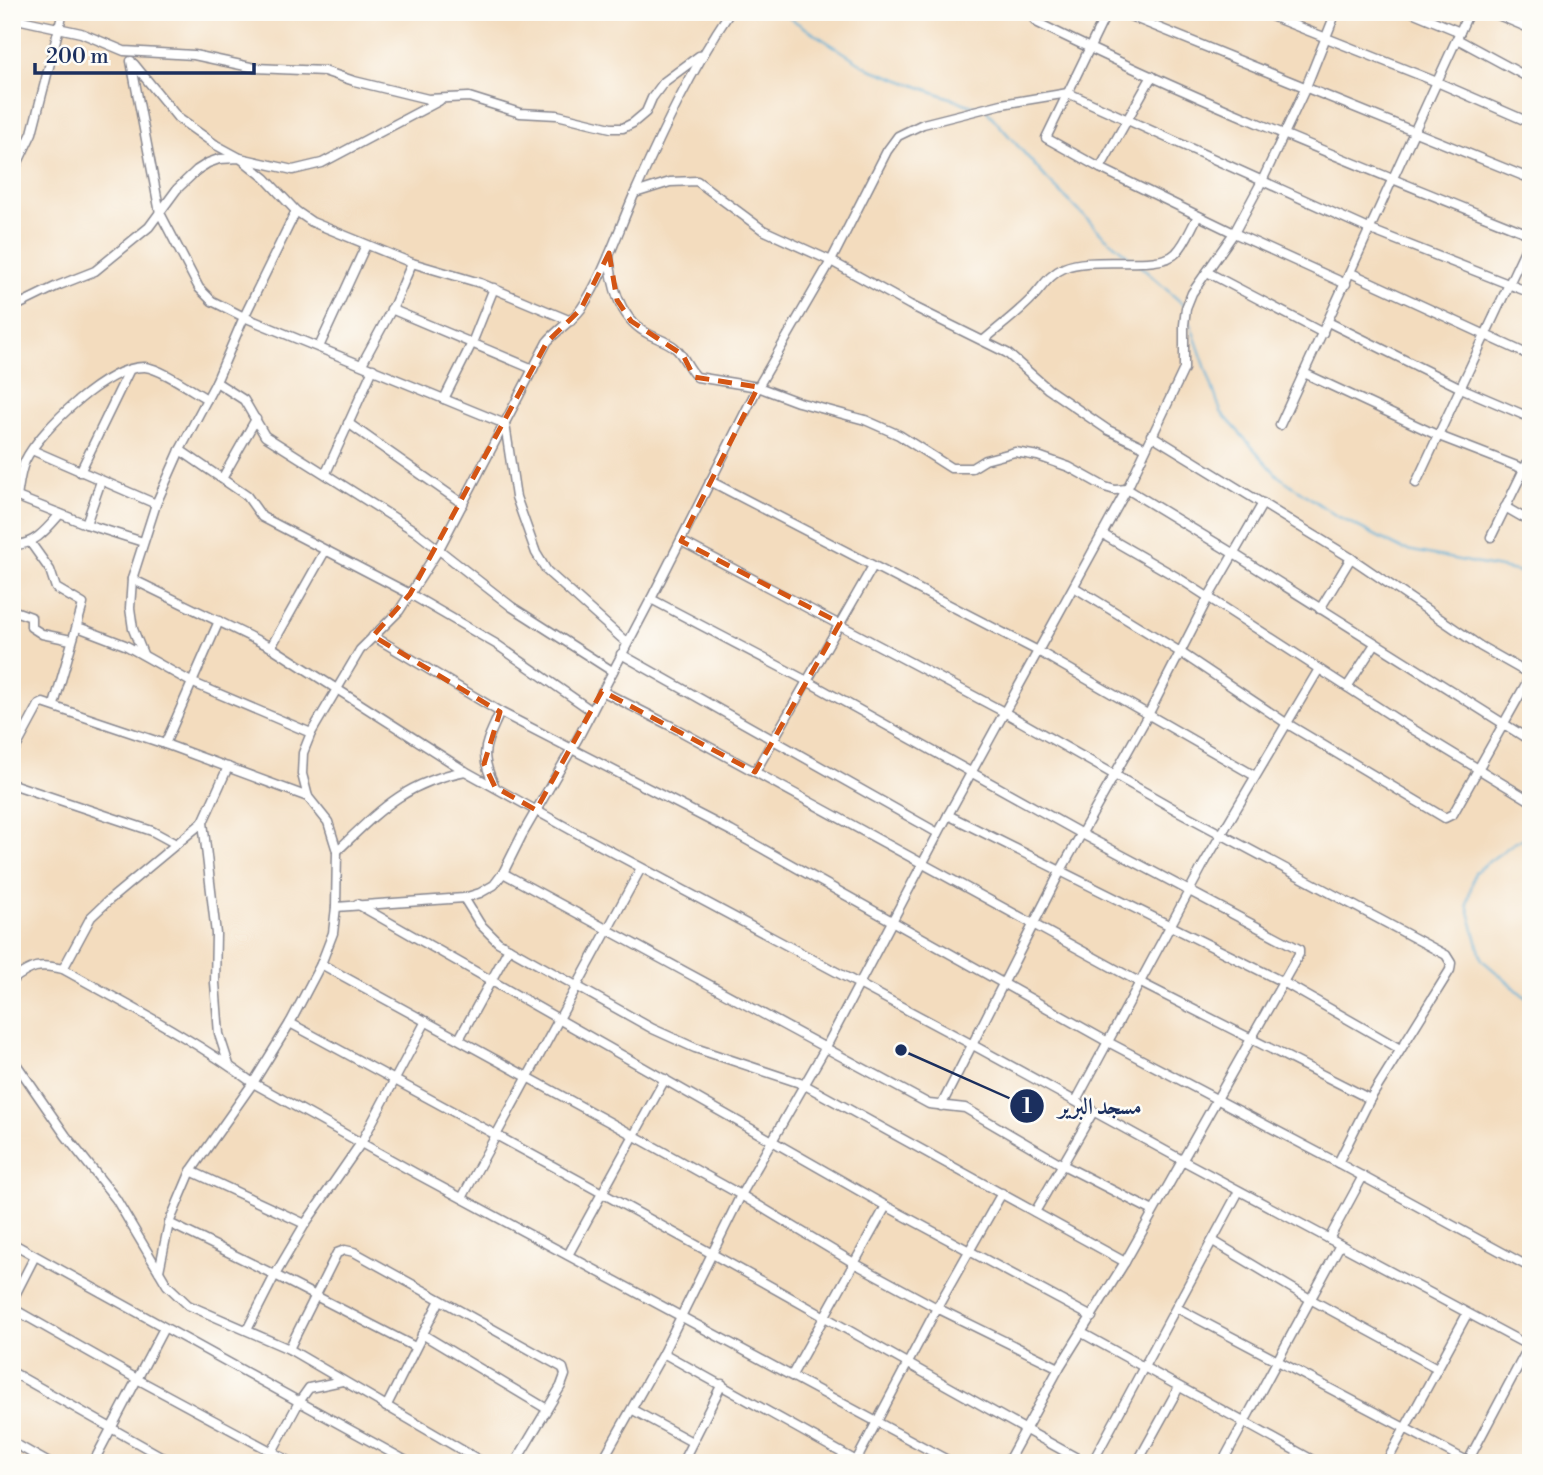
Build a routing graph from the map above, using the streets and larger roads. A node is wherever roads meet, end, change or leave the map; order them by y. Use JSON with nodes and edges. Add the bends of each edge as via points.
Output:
{"nodes":[{"id":1,"x":63,"y":12,"type":"edge"},
{"id":2,"x":730,"y":12,"type":"edge"},
{"id":3,"x":1035,"y":12,"type":"edge"},
{"id":4,"x":1107,"y":12,"type":"edge"},
{"id":5,"x":1119,"y":12,"type":"edge"},
{"id":6,"x":1261,"y":12,"type":"edge"},
{"id":7,"x":1336,"y":12,"type":"edge"},
{"id":8,"x":1412,"y":12,"type":"edge"},
{"id":9,"x":1469,"y":12,"type":"edge"},
{"id":10,"x":1491,"y":12,"type":"edge"},
{"id":11,"x":12,"y":18,"type":"edge"},
{"id":12,"x":59,"y":28,"type":"junction"},
{"id":13,"x":1531,"y":29,"type":"edge"},
{"id":14,"x":1458,"y":35,"type":"junction"},
{"id":15,"x":1326,"y":38,"type":"junction"},
{"id":16,"x":1090,"y":48,"type":"junction"},
{"id":17,"x":124,"y":51,"type":"junction"},
{"id":18,"x":701,"y":54,"type":"junction"},
{"id":19,"x":131,"y":61,"type":"junction"},
{"id":20,"x":1152,"y":76,"type":"junction"},
{"id":21,"x":1531,"y":79,"type":"edge"},
{"id":22,"x":1437,"y":82,"type":"junction"},
{"id":23,"x":1306,"y":88,"type":"junction"},
{"id":24,"x":1068,"y":93,"type":"junction"},
{"id":25,"x":442,"y":100,"type":"junction"},
{"id":26,"x":1126,"y":121,"type":"junction"},
{"id":27,"x":1531,"y":123,"type":"edge"},
{"id":28,"x":1416,"y":132,"type":"junction"},
{"id":29,"x":1284,"y":135,"type":"junction"},
{"id":30,"x":240,"y":158,"type":"junction"},
{"id":31,"x":1100,"y":168,"type":"junction"},
{"id":32,"x":12,"y":174,"type":"edge"},
{"id":33,"x":1393,"y":179,"type":"junction"},
{"id":34,"x":1531,"y":179,"type":"edge"},
{"id":35,"x":1262,"y":181,"type":"junction"},
{"id":36,"x":635,"y":193,"type":"junction"},
{"id":37,"x":296,"y":211,"type":"junction"},
{"id":38,"x":160,"y":213,"type":"junction"},
{"id":39,"x":1198,"y":215,"type":"junction"},
{"id":40,"x":1371,"y":230,"type":"junction"},
{"id":41,"x":1234,"y":233,"type":"junction"},
{"id":42,"x":1531,"y":236,"type":"edge"},
{"id":43,"x":366,"y":245,"type":"junction"},
{"id":44,"x":609,"y":253,"type":"junction"},
{"id":45,"x":831,"y":261,"type":"junction"},
{"id":46,"x":412,"y":263,"type":"junction"},
{"id":47,"x":1207,"y":272,"type":"junction"},
{"id":48,"x":1351,"y":273,"type":"junction"},
{"id":49,"x":1346,"y":284,"type":"junction"},
{"id":50,"x":1509,"y":285,"type":"junction"},
{"id":51,"x":494,"y":288,"type":"junction"},
{"id":52,"x":1531,"y":293,"type":"edge"},
{"id":53,"x":12,"y":308,"type":"edge"},
{"id":54,"x":391,"y":309,"type":"junction"},
{"id":55,"x":244,"y":317,"type":"junction"},
{"id":56,"x":571,"y":321,"type":"junction"},
{"id":57,"x":1328,"y":322,"type":"junction"},
{"id":58,"x":1323,"y":333,"type":"junction"},
{"id":59,"x":1485,"y":336,"type":"junction"},
{"id":60,"x":984,"y":340,"type":"junction"},
{"id":61,"x":472,"y":343,"type":"junction"},
{"id":62,"x":319,"y":347,"type":"junction"},
{"id":63,"x":1531,"y":356,"type":"edge"},
{"id":64,"x":362,"y":364,"type":"junction"},
{"id":65,"x":373,"y":369,"type":"junction"},
{"id":66,"x":533,"y":369,"type":"junction"},
{"id":67,"x":129,"y":371,"type":"junction"},
{"id":68,"x":1304,"y":373,"type":"junction"},
{"id":69,"x":216,"y":382,"type":"junction"},
{"id":70,"x":758,"y":387,"type":"junction"},
{"id":71,"x":1461,"y":388,"type":"junction"},
{"id":72,"x":207,"y":399,"type":"junction"},
{"id":73,"x":444,"y":400,"type":"junction"},
{"id":74,"x":1531,"y":418,"type":"edge"},
{"id":75,"x":256,"y":419,"type":"junction"},
{"id":76,"x":348,"y":423,"type":"junction"},
{"id":77,"x":505,"y":424,"type":"junction"},
{"id":78,"x":1280,"y":425,"type":"dead end"},
{"id":79,"x":1152,"y":435,"type":"junction"},
{"id":80,"x":1439,"y":436,"type":"junction"},
{"id":81,"x":1146,"y":448,"type":"junction"},
{"id":82,"x":32,"y":450,"type":"junction"},
{"id":83,"x":180,"y":450,"type":"junction"},
{"id":84,"x":1531,"y":456,"type":"edge"},
{"id":85,"x":1524,"y":469,"type":"junction"},
{"id":86,"x":80,"y":472,"type":"junction"},
{"id":87,"x":326,"y":473,"type":"junction"},
{"id":88,"x":223,"y":477,"type":"junction"},
{"id":89,"x":101,"y":481,"type":"junction"},
{"id":90,"x":710,"y":481,"type":"junction"},
{"id":91,"x":1416,"y":483,"type":"dead end"},
{"id":92,"x":1127,"y":489,"type":"junction"},
{"id":93,"x":15,"y":496,"type":"edge"},
{"id":94,"x":1264,"y":503,"type":"junction"},
{"id":95,"x":156,"y":504,"type":"junction"},
{"id":96,"x":463,"y":504,"type":"junction"},
{"id":97,"x":1505,"y":507,"type":"junction"},
{"id":98,"x":60,"y":514,"type":"junction"},
{"id":99,"x":1531,"y":522,"type":"edge"},
{"id":100,"x":86,"y":524,"type":"junction"},
{"id":101,"x":1102,"y":534,"type":"junction"},
{"id":102,"x":1491,"y":537,"type":"dead end"},
{"id":103,"x":681,"y":541,"type":"junction"},
{"id":104,"x":30,"y":542,"type":"junction"},
{"id":105,"x":143,"y":542,"type":"junction"},
{"id":106,"x":12,"y":545,"type":"edge"},
{"id":107,"x":439,"y":549,"type":"junction"},
{"id":108,"x":325,"y":551,"type":"junction"},
{"id":109,"x":1234,"y":554,"type":"junction"},
{"id":110,"x":1351,"y":558,"type":"junction"},
{"id":111,"x":873,"y":566,"type":"junction"},
{"id":112,"x":132,"y":579,"type":"junction"},
{"id":113,"x":1074,"y":587,"type":"junction"},
{"id":114,"x":410,"y":594,"type":"junction"},
{"id":115,"x":1208,"y":598,"type":"junction"},
{"id":116,"x":651,"y":599,"type":"junction"},
{"id":117,"x":1320,"y":609,"type":"junction"},
{"id":118,"x":12,"y":610,"type":"edge"},
{"id":119,"x":219,"y":621,"type":"junction"},
{"id":120,"x":840,"y":623,"type":"junction"},
{"id":121,"x":78,"y":627,"type":"junction"},
{"id":122,"x":373,"y":636,"type":"junction"},
{"id":123,"x":71,"y":640,"type":"junction"},
{"id":124,"x":627,"y":643,"type":"junction"},
{"id":125,"x":1375,"y":644,"type":"junction"},
{"id":126,"x":271,"y":647,"type":"junction"},
{"id":127,"x":1038,"y":651,"type":"junction"},
{"id":128,"x":1180,"y":652,"type":"junction"},
{"id":129,"x":143,"y":654,"type":"junction"},
{"id":130,"x":621,"y":654,"type":"junction"},
{"id":131,"x":1319,"y":668,"type":"junction"},
{"id":132,"x":612,"y":671,"type":"junction"},
{"id":133,"x":807,"y":681,"type":"junction"},
{"id":134,"x":191,"y":682,"type":"junction"},
{"id":135,"x":1347,"y":687,"type":"junction"},
{"id":136,"x":337,"y":688,"type":"junction"},
{"id":137,"x":602,"y":691,"type":"junction"},
{"id":138,"x":54,"y":705,"type":"junction"},
{"id":139,"x":592,"y":710,"type":"junction"},
{"id":140,"x":500,"y":712,"type":"junction"},
{"id":141,"x":1004,"y":712,"type":"junction"},
{"id":142,"x":1148,"y":715,"type":"junction"},
{"id":143,"x":1286,"y":723,"type":"junction"},
{"id":144,"x":1503,"y":725,"type":"junction"},
{"id":145,"x":311,"y":733,"type":"junction"},
{"id":146,"x":12,"y":734,"type":"edge"},
{"id":147,"x":21,"y":739,"type":"junction"},
{"id":148,"x":774,"y":739,"type":"junction"},
{"id":149,"x":1531,"y":741,"type":"edge"},
{"id":150,"x":165,"y":744,"type":"junction"},
{"id":151,"x":572,"y":748,"type":"junction"},
{"id":152,"x":12,"y":755,"type":"edge"},
{"id":153,"x":228,"y":767,"type":"junction"},
{"id":154,"x":1479,"y":769,"type":"junction"},
{"id":155,"x":466,"y":771,"type":"junction"},
{"id":156,"x":755,"y":772,"type":"junction"},
{"id":157,"x":972,"y":772,"type":"junction"},
{"id":158,"x":1116,"y":774,"type":"junction"},
{"id":159,"x":1255,"y":776,"type":"junction"},
{"id":160,"x":12,"y":785,"type":"edge"},
{"id":161,"x":495,"y":788,"type":"junction"},
{"id":162,"x":308,"y":797,"type":"junction"},
{"id":163,"x":1531,"y":801,"type":"edge"},
{"id":164,"x":536,"y":810,"type":"junction"},
{"id":165,"x":947,"y":815,"type":"junction"},
{"id":166,"x":202,"y":821,"type":"junction"},
{"id":167,"x":938,"y":833,"type":"junction"},
{"id":168,"x":1082,"y":834,"type":"junction"},
{"id":169,"x":1222,"y":834,"type":"junction"},
{"id":170,"x":176,"y":844,"type":"junction"},
{"id":171,"x":337,"y":851,"type":"junction"},
{"id":172,"x":922,"y":863,"type":"junction"},
{"id":173,"x":640,"y":868,"type":"junction"},
{"id":174,"x":1060,"y":872,"type":"junction"},
{"id":175,"x":503,"y":873,"type":"junction"},
{"id":176,"x":1189,"y":892,"type":"junction"},
{"id":177,"x":464,"y":898,"type":"junction"},
{"id":178,"x":357,"y":904,"type":"junction"},
{"id":179,"x":337,"y":907,"type":"junction"},
{"id":180,"x":890,"y":921,"type":"junction"},
{"id":181,"x":1033,"y":923,"type":"junction"},
{"id":182,"x":1171,"y":926,"type":"junction"},
{"id":183,"x":606,"y":930,"type":"junction"},
{"id":184,"x":509,"y":948,"type":"junction"},
{"id":185,"x":321,"y":964,"type":"junction"},
{"id":186,"x":63,"y":969,"type":"junction"},
{"id":187,"x":12,"y":980,"type":"edge"},
{"id":188,"x":491,"y":981,"type":"junction"},
{"id":189,"x":1003,"y":982,"type":"junction"},
{"id":190,"x":1139,"y":982,"type":"junction"},
{"id":191,"x":1283,"y":982,"type":"junction"},
{"id":192,"x":857,"y":984,"type":"junction"},
{"id":193,"x":577,"y":986,"type":"junction"},
{"id":194,"x":559,"y":1020,"type":"junction"},
{"id":195,"x":426,"y":1021,"type":"junction"},
{"id":196,"x":290,"y":1023,"type":"junction"},
{"id":197,"x":459,"y":1039,"type":"junction"},
{"id":198,"x":1251,"y":1039,"type":"junction"},
{"id":199,"x":1108,"y":1042,"type":"junction"},
{"id":200,"x":971,"y":1044,"type":"junction"},
{"id":201,"x":825,"y":1047,"type":"junction"},
{"id":202,"x":1400,"y":1049,"type":"junction"},
{"id":203,"x":12,"y":1058,"type":"edge"},
{"id":204,"x":229,"y":1065,"type":"junction"},
{"id":205,"x":527,"y":1077,"type":"junction"},
{"id":206,"x":665,"y":1079,"type":"junction"},
{"id":207,"x":395,"y":1080,"type":"junction"},
{"id":208,"x":253,"y":1083,"type":"junction"},
{"id":209,"x":803,"y":1084,"type":"junction"},
{"id":210,"x":1370,"y":1099,"type":"junction"},
{"id":211,"x":1216,"y":1100,"type":"junction"},
{"id":212,"x":1076,"y":1101,"type":"junction"},
{"id":213,"x":941,"y":1105,"type":"junction"},
{"id":214,"x":1093,"y":1112,"type":"junction"},
{"id":215,"x":633,"y":1135,"type":"junction"},
{"id":216,"x":495,"y":1136,"type":"junction"},
{"id":217,"x":772,"y":1140,"type":"junction"},
{"id":218,"x":361,"y":1143,"type":"junction"},
{"id":219,"x":1182,"y":1160,"type":"junction"},
{"id":220,"x":1338,"y":1163,"type":"junction"},
{"id":221,"x":1061,"y":1164,"type":"junction"},
{"id":222,"x":191,"y":1171,"type":"junction"},
{"id":223,"x":1363,"y":1176,"type":"junction"},
{"id":224,"x":1239,"y":1191,"type":"junction"},
{"id":225,"x":602,"y":1193,"type":"junction"},
{"id":226,"x":1002,"y":1193,"type":"junction"},
{"id":227,"x":741,"y":1195,"type":"junction"},
{"id":228,"x":462,"y":1198,"type":"junction"},
{"id":229,"x":886,"y":1206,"type":"junction"},
{"id":230,"x":1153,"y":1211,"type":"junction"},
{"id":231,"x":1035,"y":1212,"type":"junction"},
{"id":232,"x":169,"y":1223,"type":"junction"},
{"id":233,"x":305,"y":1224,"type":"junction"},
{"id":234,"x":1329,"y":1239,"type":"junction"},
{"id":235,"x":1213,"y":1241,"type":"junction"},
{"id":236,"x":12,"y":1243,"type":"edge"},
{"id":237,"x":1340,"y":1245,"type":"junction"},
{"id":238,"x":969,"y":1252,"type":"junction"},
{"id":239,"x":711,"y":1254,"type":"junction"},
{"id":240,"x":568,"y":1255,"type":"junction"},
{"id":241,"x":35,"y":1256,"type":"junction"},
{"id":242,"x":1125,"y":1262,"type":"junction"},
{"id":243,"x":854,"y":1264,"type":"junction"},
{"id":244,"x":1531,"y":1268,"type":"edge"},
{"id":245,"x":159,"y":1271,"type":"junction"},
{"id":246,"x":275,"y":1275,"type":"junction"},
{"id":247,"x":314,"y":1296,"type":"junction"},
{"id":248,"x":1310,"y":1299,"type":"junction"},
{"id":249,"x":440,"y":1300,"type":"junction"},
{"id":250,"x":12,"y":1301,"type":"edge"},
{"id":251,"x":12,"y":1308,"type":"edge"},
{"id":252,"x":937,"y":1308,"type":"junction"},
{"id":253,"x":1177,"y":1308,"type":"junction"},
{"id":254,"x":1467,"y":1314,"type":"junction"},
{"id":255,"x":680,"y":1315,"type":"junction"},
{"id":256,"x":824,"y":1316,"type":"junction"},
{"id":257,"x":1092,"y":1317,"type":"junction"},
{"id":258,"x":164,"y":1328,"type":"junction"},
{"id":259,"x":247,"y":1330,"type":"junction"},
{"id":260,"x":1082,"y":1333,"type":"junction"},
{"id":261,"x":422,"y":1334,"type":"junction"},
{"id":262,"x":1530,"y":1347,"type":"edge"},
{"id":263,"x":415,"y":1348,"type":"junction"},
{"id":264,"x":289,"y":1349,"type":"junction"},
{"id":265,"x":663,"y":1353,"type":"junction"},
{"id":266,"x":1277,"y":1362,"type":"junction"},
{"id":267,"x":907,"y":1365,"type":"junction"},
{"id":268,"x":1145,"y":1367,"type":"junction"},
{"id":269,"x":1059,"y":1368,"type":"junction"},
{"id":270,"x":1437,"y":1368,"type":"junction"},
{"id":271,"x":12,"y":1372,"type":"edge"},
{"id":272,"x":792,"y":1376,"type":"junction"},
{"id":273,"x":137,"y":1379,"type":"junction"},
{"id":274,"x":342,"y":1381,"type":"junction"},
{"id":275,"x":722,"y":1384,"type":"junction"},
{"id":276,"x":1179,"y":1387,"type":"junction"},
{"id":277,"x":299,"y":1402,"type":"junction"},
{"id":278,"x":386,"y":1407,"type":"junction"},
{"id":279,"x":547,"y":1409,"type":"junction"},
{"id":280,"x":633,"y":1410,"type":"junction"},
{"id":281,"x":877,"y":1421,"type":"junction"},
{"id":282,"x":1243,"y":1422,"type":"junction"},
{"id":283,"x":111,"y":1428,"type":"junction"},
{"id":284,"x":1405,"y":1428,"type":"junction"},
{"id":285,"x":1025,"y":1430,"type":"junction"},
{"id":286,"x":12,"y":1442,"type":"edge"},
{"id":287,"x":692,"y":1442,"type":"junction"},
{"id":288,"x":273,"y":1451,"type":"junction"},
{"id":289,"x":936,"y":1459,"type":"edge"},
{"id":290,"x":857,"y":1462,"type":"edge"},
{"id":291,"x":1469,"y":1462,"type":"edge"},
{"id":292,"x":48,"y":1463,"type":"edge"},
{"id":293,"x":93,"y":1463,"type":"edge"},
{"id":294,"x":173,"y":1463,"type":"edge"},
{"id":295,"x":266,"y":1463,"type":"edge"},
{"id":296,"x":293,"y":1463,"type":"edge"},
{"id":297,"x":410,"y":1463,"type":"edge"},
{"id":298,"x":484,"y":1463,"type":"edge"},
{"id":299,"x":515,"y":1463,"type":"edge"},
{"id":300,"x":601,"y":1463,"type":"edge"},
{"id":301,"x":682,"y":1463,"type":"edge"},
{"id":302,"x":953,"y":1463,"type":"edge"},
{"id":303,"x":1007,"y":1463,"type":"edge"},
{"id":304,"x":1086,"y":1463,"type":"edge"},
{"id":305,"x":1092,"y":1463,"type":"edge"},
{"id":306,"x":1137,"y":1463,"type":"edge"},
{"id":307,"x":1222,"y":1463,"type":"edge"},
{"id":308,"x":1318,"y":1463,"type":"edge"},
{"id":309,"x":1386,"y":1463,"type":"edge"}],
"edges":[{"from":1,"to":12,"type":"street"},
{"from":2,"to":18,"type":"street"},
{"from":3,"to":16,"type":"street","via":[[1038,23]]},
{"from":4,"to":16,"type":"street"},
{"from":5,"to":23,"type":"street"},
{"from":6,"to":15,"type":"street"},
{"from":7,"to":15,"type":"street"},
{"from":8,"to":14,"type":"street"},
{"from":9,"to":14,"type":"street"},
{"from":10,"to":13,"type":"street"},
{"from":11,"to":12,"type":"street"},
{"from":12,"to":17,"type":"street"},
{"from":12,"to":32,"type":"street","via":[[32,133]]},
{"from":14,"to":21,"type":"street"},
{"from":14,"to":22,"type":"street"},
{"from":15,"to":22,"type":"street"},
{"from":15,"to":23,"type":"street"},
{"from":16,"to":20,"type":"street"},
{"from":16,"to":24,"type":"street"},
{"from":17,"to":19,"type":"street"},
{"from":17,"to":25,"type":"street","via":[[194,55],[255,68],[324,71]]},
{"from":18,"to":25,"type":"street","via":[[664,82],[646,111],[623,128],[520,113],[469,97]]},
{"from":18,"to":36,"type":"street"},
{"from":19,"to":30,"type":"street","via":[[178,118]]},
{"from":19,"to":38,"type":"street"},
{"from":20,"to":26,"type":"street"},
{"from":20,"to":29,"type":"street"},
{"from":22,"to":27,"type":"street"},
{"from":22,"to":28,"type":"street"},
{"from":23,"to":28,"type":"street"},
{"from":23,"to":29,"type":"street"},
{"from":24,"to":26,"type":"street"},
{"from":24,"to":31,"type":"street","via":[[1046,138]]},
{"from":24,"to":45,"type":"street","via":[[1002,104],[923,124],[898,136]]},
{"from":25,"to":30,"type":"street","via":[[306,168],[281,168]]},
{"from":26,"to":31,"type":"street"},
{"from":26,"to":35,"type":"street"},
{"from":28,"to":33,"type":"street"},
{"from":28,"to":34,"type":"street"},
{"from":29,"to":33,"type":"street"},
{"from":29,"to":35,"type":"street"},
{"from":30,"to":37,"type":"street"},
{"from":30,"to":38,"type":"street","via":[[219,159],[197,170]]},
{"from":31,"to":39,"type":"street"},
{"from":33,"to":40,"type":"street"},
{"from":33,"to":42,"type":"street"},
{"from":35,"to":40,"type":"street"},
{"from":35,"to":41,"type":"street"},
{"from":36,"to":44,"type":"street"},
{"from":36,"to":45,"type":"street","via":[[670,182],[697,181],[763,230]]},
{"from":37,"to":43,"type":"street"},
{"from":37,"to":55,"type":"street"},
{"from":38,"to":53,"type":"street","via":[[95,271]]},
{"from":38,"to":55,"type":"street","via":[[205,295]]},
{"from":39,"to":41,"type":"street"},
{"from":39,"to":60,"type":"street","via":[[1175,255],[1149,262],[1066,267],[1049,277]]},
{"from":40,"to":48,"type":"street"},
{"from":40,"to":50,"type":"street"},
{"from":41,"to":47,"type":"street"},
{"from":41,"to":49,"type":"street"},
{"from":42,"to":50,"type":"street"},
{"from":43,"to":46,"type":"street"},
{"from":43,"to":62,"type":"street"},
{"from":44,"to":56,"type":"street"},
{"from":44,"to":70,"type":"street","via":[[617,300],[631,321],[673,346],[697,377]]},
{"from":45,"to":60,"type":"street","via":[[910,306]]},
{"from":45,"to":70,"type":"street"},
{"from":46,"to":51,"type":"street"},
{"from":46,"to":54,"type":"street"},
{"from":47,"to":58,"type":"street"},
{"from":47,"to":79,"type":"street","via":[[1186,308],[1184,369]]},
{"from":48,"to":49,"type":"street"},
{"from":48,"to":59,"type":"street"},
{"from":49,"to":57,"type":"street"},
{"from":50,"to":52,"type":"street"},
{"from":50,"to":59,"type":"street"},
{"from":51,"to":56,"type":"street"},
{"from":51,"to":61,"type":"street"},
{"from":54,"to":61,"type":"street"},
{"from":54,"to":64,"type":"street"},
{"from":55,"to":62,"type":"street"},
{"from":55,"to":69,"type":"street"},
{"from":56,"to":66,"type":"street","via":[[547,342]]},
{"from":57,"to":58,"type":"street"},
{"from":57,"to":71,"type":"street"},
{"from":58,"to":68,"type":"street"},
{"from":59,"to":63,"type":"street"},
{"from":59,"to":71,"type":"street"},
{"from":60,"to":81,"type":"street","via":[[1108,430]]},
{"from":61,"to":66,"type":"street"},
{"from":61,"to":73,"type":"street"},
{"from":62,"to":64,"type":"street"},
{"from":64,"to":65,"type":"street"},
{"from":65,"to":73,"type":"street"},
{"from":65,"to":76,"type":"street"},
{"from":66,"to":77,"type":"street"},
{"from":67,"to":72,"type":"street","via":[[156,370]]},
{"from":67,"to":82,"type":"street","via":[[78,399]]},
{"from":67,"to":86,"type":"street"},
{"from":68,"to":78,"type":"street"},
{"from":68,"to":80,"type":"street"},
{"from":69,"to":72,"type":"street"},
{"from":69,"to":75,"type":"street","via":[[244,400]]},
{"from":70,"to":90,"type":"street"},
{"from":70,"to":92,"type":"street","via":[[865,420],[900,435],[951,468],[972,468],[1015,452],[1069,467],[1105,487]]},
{"from":71,"to":74,"type":"street"},
{"from":71,"to":80,"type":"street"},
{"from":72,"to":83,"type":"street"},
{"from":73,"to":77,"type":"street"},
{"from":75,"to":87,"type":"street","via":[[265,436]]},
{"from":75,"to":88,"type":"street"},
{"from":76,"to":87,"type":"street"},
{"from":76,"to":96,"type":"street"},
{"from":77,"to":96,"type":"street"},
{"from":77,"to":124,"type":"street","via":[[516,497],[536,553],[547,571]]},
{"from":79,"to":81,"type":"street"},
{"from":79,"to":94,"type":"street"},
{"from":80,"to":85,"type":"street"},
{"from":80,"to":91,"type":"street"},
{"from":81,"to":92,"type":"street"},
{"from":82,"to":86,"type":"street"},
{"from":82,"to":93,"type":"street"},
{"from":83,"to":88,"type":"street"},
{"from":83,"to":95,"type":"street"},
{"from":84,"to":85,"type":"street"},
{"from":85,"to":97,"type":"street"},
{"from":86,"to":89,"type":"street"},
{"from":87,"to":107,"type":"street"},
{"from":88,"to":108,"type":"street","via":[[247,496],[262,517]]},
{"from":89,"to":95,"type":"street"},
{"from":89,"to":100,"type":"street"},
{"from":90,"to":103,"type":"street"},
{"from":90,"to":111,"type":"street"},
{"from":92,"to":101,"type":"street"},
{"from":92,"to":109,"type":"street"},
{"from":93,"to":98,"type":"street"},
{"from":94,"to":109,"type":"street"},
{"from":94,"to":110,"type":"street"},
{"from":95,"to":105,"type":"street"},
{"from":96,"to":107,"type":"street"},
{"from":97,"to":99,"type":"street"},
{"from":97,"to":102,"type":"street"},
{"from":98,"to":100,"type":"street"},
{"from":98,"to":104,"type":"street"},
{"from":100,"to":105,"type":"street"},
{"from":101,"to":113,"type":"street"},
{"from":101,"to":115,"type":"street"},
{"from":103,"to":116,"type":"street"},
{"from":103,"to":120,"type":"street"},
{"from":104,"to":106,"type":"street"},
{"from":104,"to":121,"type":"street","via":[[50,570],[56,588],[83,604]]},
{"from":105,"to":112,"type":"street"},
{"from":107,"to":114,"type":"street"},
{"from":107,"to":132,"type":"street","via":[[512,607]]},
{"from":108,"to":114,"type":"street"},
{"from":108,"to":126,"type":"street"},
{"from":109,"to":115,"type":"street"},
{"from":109,"to":117,"type":"street"},
{"from":110,"to":117,"type":"street"},
{"from":110,"to":144,"type":"street","via":[[1531,676]]},
{"from":111,"to":120,"type":"street"},
{"from":111,"to":127,"type":"street"},
{"from":112,"to":119,"type":"street"},
{"from":112,"to":129,"type":"street","via":[[131,618]]},
{"from":113,"to":127,"type":"street"},
{"from":113,"to":128,"type":"street"},
{"from":114,"to":122,"type":"street"},
{"from":114,"to":139,"type":"street","via":[[496,644]]},
{"from":115,"to":128,"type":"street"},
{"from":115,"to":131,"type":"street"},
{"from":116,"to":124,"type":"street"},
{"from":116,"to":133,"type":"street"},
{"from":117,"to":125,"type":"street"},
{"from":118,"to":123,"type":"street","via":[[31,617],[31,627],[38,632]]},
{"from":119,"to":126,"type":"street"},
{"from":119,"to":134,"type":"street"},
{"from":120,"to":133,"type":"street"},
{"from":120,"to":141,"type":"street"},
{"from":121,"to":123,"type":"street"},
{"from":121,"to":129,"type":"street"},
{"from":122,"to":136,"type":"street"},
{"from":122,"to":140,"type":"street"},
{"from":123,"to":138,"type":"street"},
{"from":124,"to":130,"type":"street"},
{"from":125,"to":135,"type":"street"},
{"from":125,"to":144,"type":"street"},
{"from":126,"to":136,"type":"street"},
{"from":127,"to":141,"type":"street"},
{"from":127,"to":142,"type":"street"},
{"from":128,"to":142,"type":"street"},
{"from":128,"to":143,"type":"street"},
{"from":129,"to":134,"type":"street"},
{"from":130,"to":132,"type":"street"},
{"from":130,"to":148,"type":"street"},
{"from":131,"to":135,"type":"street"},
{"from":131,"to":143,"type":"street"},
{"from":132,"to":137,"type":"street"},
{"from":133,"to":148,"type":"street"},
{"from":133,"to":157,"type":"street"},
{"from":134,"to":145,"type":"street"},
{"from":134,"to":150,"type":"street"},
{"from":135,"to":154,"type":"street"},
{"from":136,"to":145,"type":"street"},
{"from":136,"to":155,"type":"street"},
{"from":137,"to":139,"type":"street"},
{"from":137,"to":156,"type":"street"},
{"from":138,"to":147,"type":"street","via":[[39,705]]},
{"from":138,"to":150,"type":"street"},
{"from":139,"to":151,"type":"street"},
{"from":140,"to":151,"type":"street"},
{"from":140,"to":161,"type":"street","via":[[484,755]]},
{"from":141,"to":157,"type":"street"},
{"from":141,"to":158,"type":"street"},
{"from":142,"to":158,"type":"street"},
{"from":142,"to":159,"type":"street"},
{"from":143,"to":154,"type":"street","via":[[1445,818],[1453,814]]},
{"from":143,"to":159,"type":"street"},
{"from":144,"to":149,"type":"street"},
{"from":144,"to":154,"type":"street"},
{"from":145,"to":162,"type":"street","via":[[303,753],[302,774]]},
{"from":146,"to":147,"type":"street"},
{"from":147,"to":152,"type":"street"},
{"from":148,"to":156,"type":"street"},
{"from":148,"to":167,"type":"street"},
{"from":150,"to":153,"type":"street"},
{"from":151,"to":164,"type":"street"},
{"from":151,"to":180,"type":"street"},
{"from":153,"to":162,"type":"street"},
{"from":153,"to":166,"type":"street"},
{"from":154,"to":163,"type":"street"},
{"from":155,"to":161,"type":"street"},
{"from":155,"to":171,"type":"street","via":[[405,791]]},
{"from":156,"to":172,"type":"street"},
{"from":157,"to":165,"type":"street"},
{"from":157,"to":168,"type":"street"},
{"from":158,"to":168,"type":"street"},
{"from":158,"to":169,"type":"street"},
{"from":159,"to":169,"type":"street"},
{"from":160,"to":170,"type":"street","via":[[152,831]]},
{"from":161,"to":164,"type":"street"},
{"from":162,"to":171,"type":"street","via":[[328,822]]},
{"from":164,"to":173,"type":"street"},
{"from":164,"to":175,"type":"street"},
{"from":165,"to":167,"type":"street"},
{"from":165,"to":174,"type":"street"},
{"from":166,"to":170,"type":"street"},
{"from":166,"to":204,"type":"street","via":[[216,934],[219,1034]]},
{"from":167,"to":172,"type":"street"},
{"from":168,"to":174,"type":"street"},
{"from":168,"to":176,"type":"street"},
{"from":169,"to":176,"type":"street"},
{"from":169,"to":202,"type":"street","via":[[1446,956],[1450,970]]},
{"from":170,"to":186,"type":"street","via":[[91,917]]},
{"from":171,"to":179,"type":"street"},
{"from":172,"to":180,"type":"street"},
{"from":172,"to":181,"type":"street"},
{"from":173,"to":183,"type":"street"},
{"from":173,"to":192,"type":"street"},
{"from":174,"to":181,"type":"street"},
{"from":174,"to":182,"type":"street"},
{"from":175,"to":177,"type":"street","via":[[494,885]]},
{"from":175,"to":183,"type":"street"},
{"from":176,"to":182,"type":"street"},
{"from":176,"to":191,"type":"street","via":[[1296,947],[1299,954]]},
{"from":177,"to":178,"type":"street"},
{"from":177,"to":184,"type":"street","via":[[481,924]]},
{"from":178,"to":179,"type":"street"},
{"from":178,"to":188,"type":"street"},
{"from":179,"to":185,"type":"street"},
{"from":180,"to":189,"type":"street"},
{"from":180,"to":192,"type":"street"},
{"from":181,"to":189,"type":"street"},
{"from":181,"to":190,"type":"street"},
{"from":182,"to":190,"type":"street"},
{"from":182,"to":191,"type":"street"},
{"from":183,"to":193,"type":"street"},
{"from":183,"to":201,"type":"street"},
{"from":184,"to":188,"type":"street"},
{"from":184,"to":193,"type":"street"},
{"from":185,"to":195,"type":"street"},
{"from":185,"to":196,"type":"street"},
{"from":186,"to":187,"type":"street","via":[[44,964]]},
{"from":186,"to":204,"type":"street"},
{"from":188,"to":194,"type":"street"},
{"from":188,"to":197,"type":"street"},
{"from":189,"to":199,"type":"street"},
{"from":189,"to":200,"type":"street"},
{"from":190,"to":198,"type":"street"},
{"from":190,"to":199,"type":"street"},
{"from":191,"to":198,"type":"street"},
{"from":191,"to":202,"type":"street"},
{"from":192,"to":200,"type":"street"},
{"from":192,"to":201,"type":"street"},
{"from":193,"to":194,"type":"street"},
{"from":193,"to":209,"type":"street","via":[[695,1048]]},
{"from":194,"to":205,"type":"street"},
{"from":194,"to":206,"type":"street"},
{"from":195,"to":197,"type":"street"},
{"from":195,"to":207,"type":"street"},
{"from":196,"to":207,"type":"street"},
{"from":196,"to":208,"type":"street"},
{"from":197,"to":205,"type":"street"},
{"from":198,"to":210,"type":"street"},
{"from":198,"to":211,"type":"street"},
{"from":199,"to":211,"type":"street"},
{"from":199,"to":212,"type":"street"},
{"from":200,"to":212,"type":"street"},
{"from":200,"to":213,"type":"street"},
{"from":201,"to":209,"type":"street"},
{"from":201,"to":213,"type":"street","via":[[929,1104]]},
{"from":202,"to":210,"type":"street"},
{"from":203,"to":245,"type":"street","via":[[116,1199]]},
{"from":204,"to":208,"type":"street"},
{"from":205,"to":215,"type":"street"},
{"from":205,"to":216,"type":"street"},
{"from":206,"to":215,"type":"street"},
{"from":206,"to":217,"type":"street"},
{"from":207,"to":216,"type":"street"},
{"from":207,"to":218,"type":"street"},
{"from":208,"to":218,"type":"street"},
{"from":208,"to":222,"type":"street"},
{"from":209,"to":217,"type":"street"},
{"from":209,"to":226,"type":"street"},
{"from":210,"to":220,"type":"street"},
{"from":211,"to":219,"type":"street"},
{"from":211,"to":220,"type":"street"},
{"from":212,"to":214,"type":"street"},
{"from":213,"to":221,"type":"street","via":[[965,1108]]},
{"from":214,"to":219,"type":"street"},
{"from":214,"to":221,"type":"street"},
{"from":215,"to":225,"type":"street"},
{"from":215,"to":227,"type":"street"},
{"from":216,"to":225,"type":"street"},
{"from":216,"to":228,"type":"street"},
{"from":217,"to":227,"type":"street"},
{"from":217,"to":229,"type":"street"},
{"from":218,"to":228,"type":"street"},
{"from":218,"to":233,"type":"street"},
{"from":219,"to":224,"type":"street"},
{"from":219,"to":230,"type":"street"},
{"from":220,"to":223,"type":"street"},
{"from":221,"to":230,"type":"street"},
{"from":221,"to":231,"type":"street"},
{"from":222,"to":232,"type":"street"},
{"from":222,"to":233,"type":"street"},
{"from":223,"to":234,"type":"street"},
{"from":223,"to":244,"type":"street"},
{"from":224,"to":234,"type":"street"},
{"from":224,"to":235,"type":"street"},
{"from":225,"to":239,"type":"street"},
{"from":225,"to":240,"type":"street"},
{"from":226,"to":231,"type":"street"},
{"from":226,"to":238,"type":"street"},
{"from":227,"to":239,"type":"street"},
{"from":227,"to":243,"type":"street"},
{"from":228,"to":240,"type":"street"},
{"from":229,"to":238,"type":"street"},
{"from":229,"to":243,"type":"street"},
{"from":230,"to":242,"type":"street"},
{"from":231,"to":242,"type":"street"},
{"from":232,"to":245,"type":"street"},
{"from":232,"to":246,"type":"street"},
{"from":233,"to":246,"type":"street"},
{"from":234,"to":237,"type":"street"},
{"from":235,"to":248,"type":"street"},
{"from":235,"to":253,"type":"street"},
{"from":236,"to":241,"type":"street"},
{"from":237,"to":248,"type":"street"},
{"from":237,"to":254,"type":"street"},
{"from":238,"to":252,"type":"street"},
{"from":238,"to":257,"type":"street"},
{"from":239,"to":255,"type":"street"},
{"from":239,"to":256,"type":"street"},
{"from":240,"to":255,"type":"street"},
{"from":241,"to":250,"type":"street"},
{"from":241,"to":258,"type":"street"},
{"from":242,"to":257,"type":"street"},
{"from":243,"to":252,"type":"street"},
{"from":243,"to":256,"type":"street"},
{"from":245,"to":259,"type":"street","via":[[188,1305]]},
{"from":246,"to":247,"type":"street"},
{"from":246,"to":259,"type":"street"},
{"from":247,"to":249,"type":"street","via":[[337,1253],[345,1250]]},
{"from":247,"to":263,"type":"street"},
{"from":247,"to":264,"type":"street"},
{"from":248,"to":266,"type":"street"},
{"from":248,"to":270,"type":"street"},
{"from":249,"to":261,"type":"street"},
{"from":249,"to":279,"type":"street","via":[[563,1368],[561,1386]]},
{"from":251,"to":273,"type":"street"},
{"from":252,"to":267,"type":"street"},
{"from":252,"to":269,"type":"street"},
{"from":253,"to":266,"type":"street"},
{"from":253,"to":268,"type":"street"},
{"from":254,"to":262,"type":"street"},
{"from":254,"to":270,"type":"street"},
{"from":255,"to":265,"type":"street"},
{"from":255,"to":272,"type":"street"},
{"from":256,"to":267,"type":"street"},
{"from":256,"to":272,"type":"street"},
{"from":257,"to":260,"type":"street"},
{"from":258,"to":273,"type":"street"},
{"from":258,"to":277,"type":"street"},
{"from":259,"to":264,"type":"street"},
{"from":260,"to":268,"type":"street"},
{"from":260,"to":269,"type":"street"},
{"from":261,"to":263,"type":"street"},
{"from":261,"to":279,"type":"street"},
{"from":262,"to":291,"type":"street"},
{"from":263,"to":278,"type":"street"},
{"from":264,"to":274,"type":"street"},
{"from":265,"to":275,"type":"street"},
{"from":265,"to":280,"type":"street"},
{"from":266,"to":282,"type":"street"},
{"from":266,"to":284,"type":"street"},
{"from":267,"to":281,"type":"street"},
{"from":267,"to":285,"type":"street"},
{"from":268,"to":276,"type":"street"},
{"from":268,"to":305,"type":"street"},
{"from":269,"to":285,"type":"street"},
{"from":270,"to":284,"type":"street"},
{"from":271,"to":283,"type":"street"},
{"from":272,"to":281,"type":"street"},
{"from":273,"to":283,"type":"street"},
{"from":273,"to":288,"type":"street"},
{"from":274,"to":277,"type":"street","via":[[314,1385]]},
{"from":274,"to":278,"type":"street"},
{"from":275,"to":287,"type":"street"},
{"from":275,"to":290,"type":"street"},
{"from":276,"to":282,"type":"street"},
{"from":276,"to":306,"type":"street"},
{"from":277,"to":288,"type":"street"},
{"from":277,"to":297,"type":"street"},
{"from":278,"to":298,"type":"street"},
{"from":279,"to":299,"type":"street"},
{"from":280,"to":287,"type":"street"},
{"from":280,"to":300,"type":"street"},
{"from":281,"to":289,"type":"street"},
{"from":281,"to":290,"type":"street"},
{"from":282,"to":307,"type":"street"},
{"from":282,"to":308,"type":"street"},
{"from":283,"to":293,"type":"street"},
{"from":283,"to":294,"type":"street"},
{"from":284,"to":291,"type":"street"},
{"from":284,"to":309,"type":"street"},
{"from":285,"to":303,"type":"street"},
{"from":285,"to":304,"type":"street"},
{"from":286,"to":292,"type":"street"},
{"from":287,"to":301,"type":"street"},
{"from":288,"to":295,"type":"street"},
{"from":288,"to":296,"type":"street"},
{"from":289,"to":302,"type":"street"}]}
